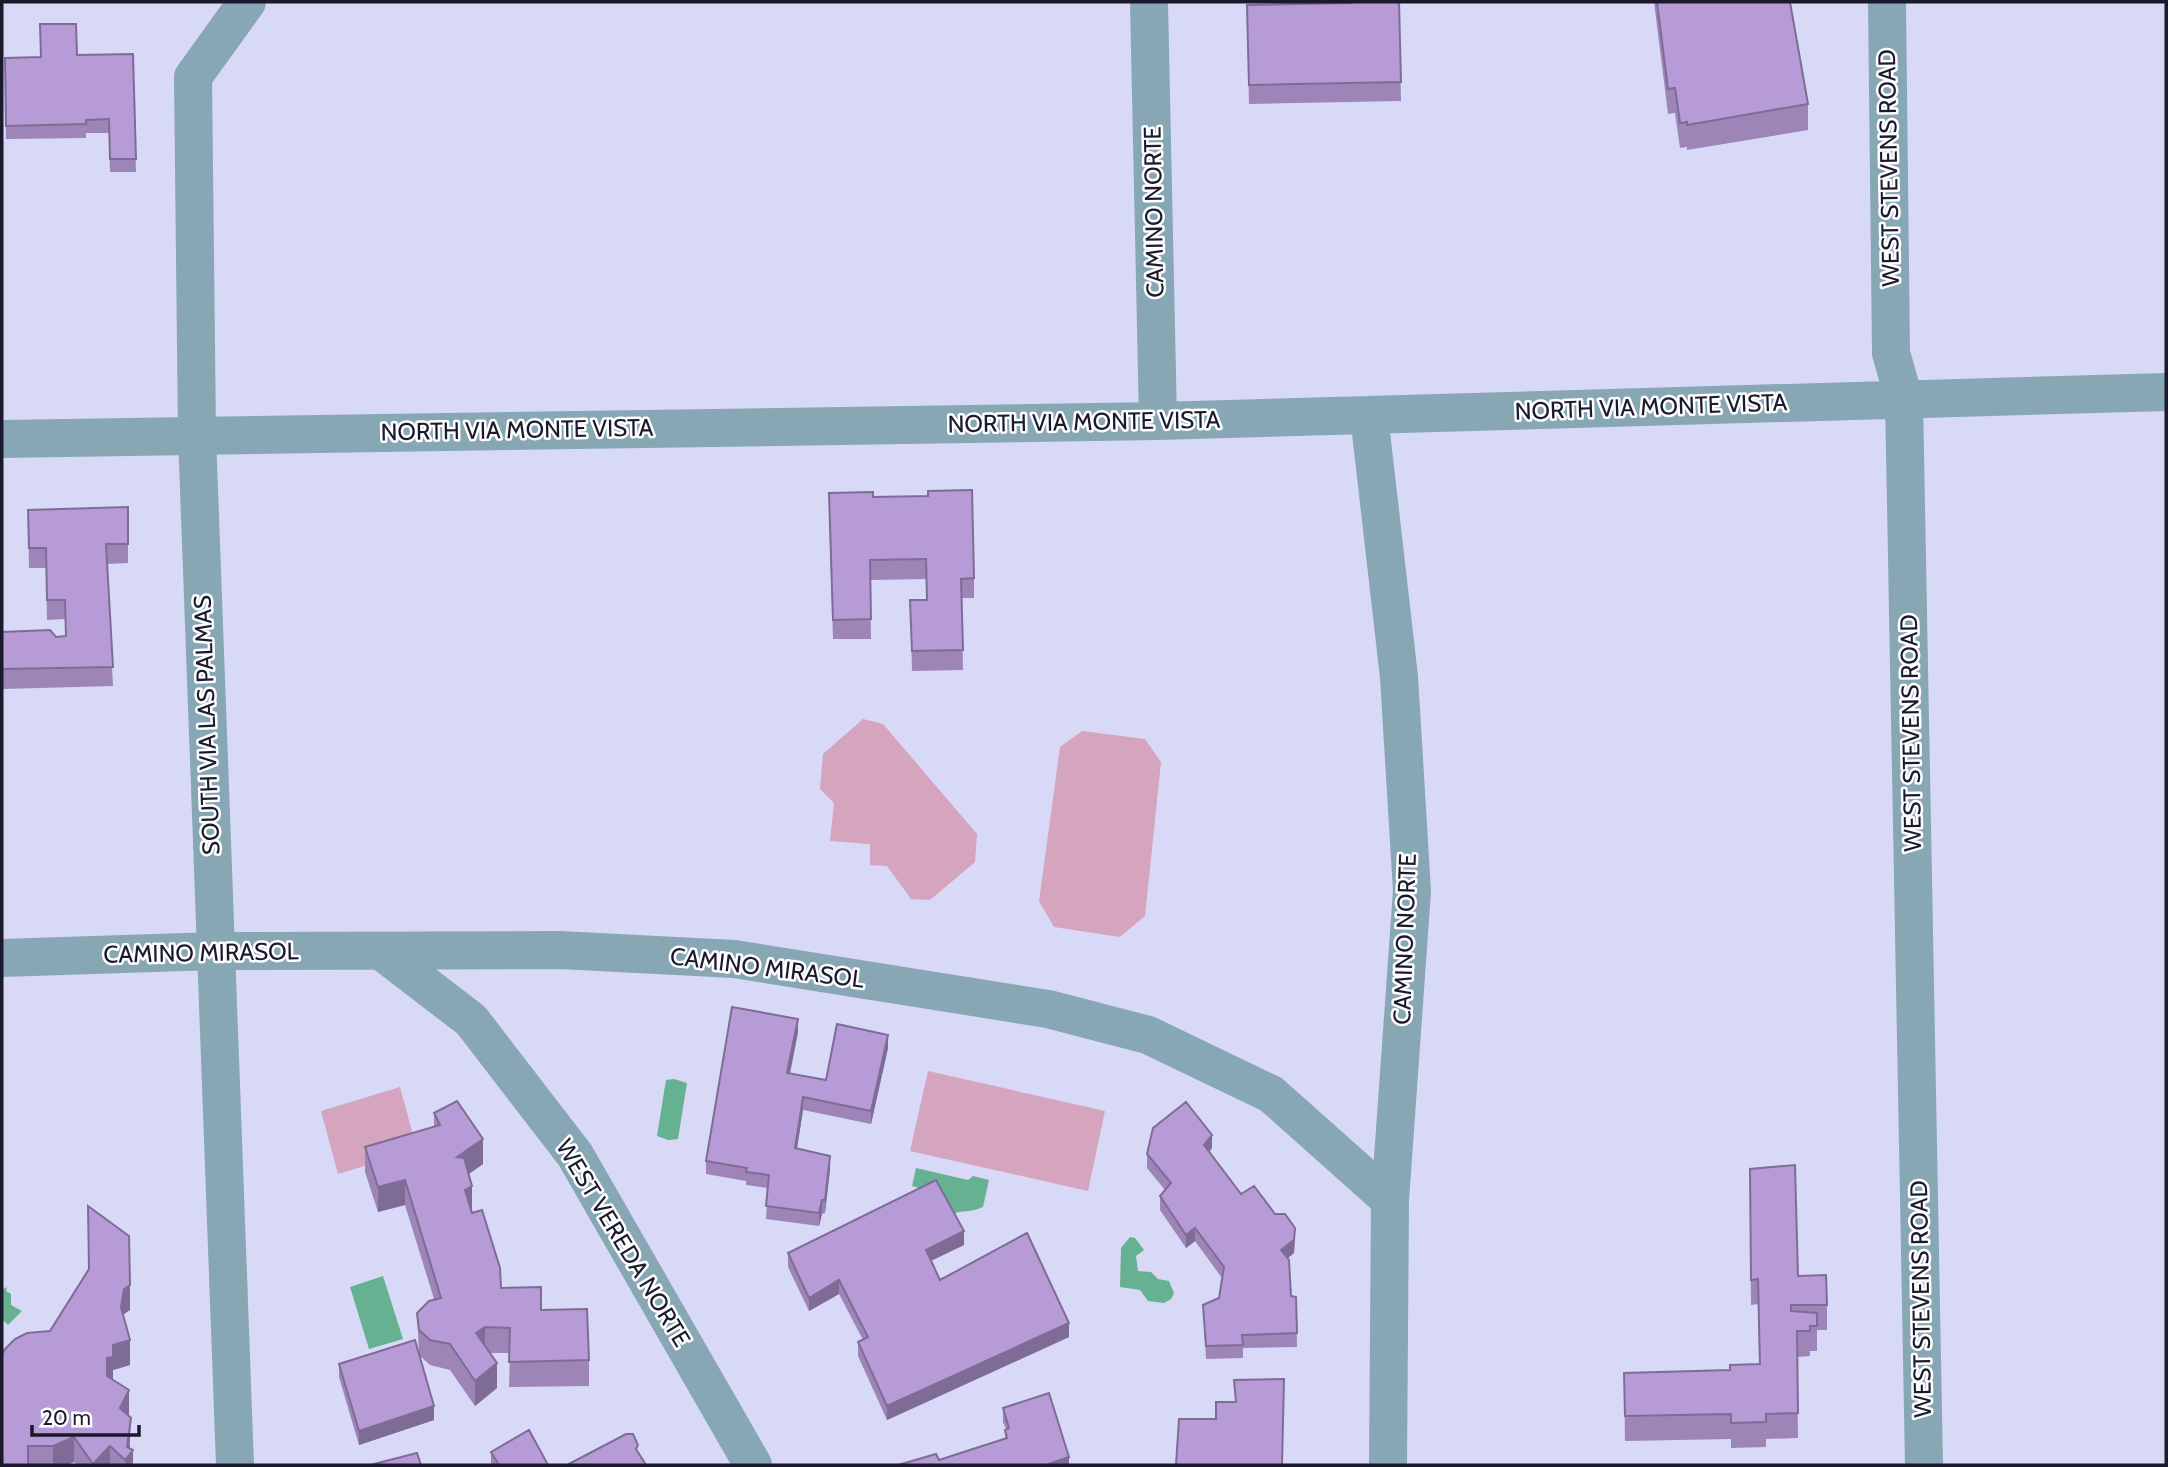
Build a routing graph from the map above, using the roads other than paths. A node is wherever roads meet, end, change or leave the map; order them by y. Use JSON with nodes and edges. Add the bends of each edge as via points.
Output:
{"nodes":[{"id":1,"x":247,"y":2,"type":"edge"},
{"id":2,"x":1149,"y":2,"type":"edge"},
{"id":3,"x":1887,"y":2,"type":"edge"},
{"id":4,"x":2166,"y":392,"type":"edge"},
{"id":5,"x":1904,"y":399,"type":"junction"},
{"id":6,"x":1369,"y":415,"type":"junction"},
{"id":7,"x":1158,"y":421,"type":"junction"},
{"id":8,"x":197,"y":435,"type":"junction"},
{"id":9,"x":2,"y":439,"type":"edge"},
{"id":10,"x":215,"y":951,"type":"junction"},
{"id":11,"x":381,"y":951,"type":"junction"},
{"id":12,"x":2,"y":958,"type":"edge"},
{"id":13,"x":1390,"y":1200,"type":"junction"},
{"id":14,"x":235,"y":1465,"type":"edge"},
{"id":15,"x":753,"y":1465,"type":"edge"},
{"id":16,"x":1388,"y":1465,"type":"edge"},
{"id":17,"x":1924,"y":1465,"type":"edge"}],
"edges":[{"from":1,"to":8,"type":"street","name":"SOUTH VIA LAS PALMAS","via":[[193,77]]},
{"from":2,"to":7,"type":"street","name":"CAMINO NORTE"},
{"from":3,"to":5,"type":"street","name":"WEST STEVENS ROAD","via":[[1891,353]]},
{"from":4,"to":5,"type":"street","name":"NORTH VIA MONTE VISTA"},
{"from":5,"to":6,"type":"street","name":"NORTH VIA MONTE VISTA"},
{"from":5,"to":17,"type":"street","name":"WEST STEVENS ROAD"},
{"from":6,"to":7,"type":"street","name":"NORTH VIA MONTE VISTA"},
{"from":6,"to":13,"type":"street","name":"CAMINO NORTE","via":[[1399,677],[1412,891]]},
{"from":7,"to":8,"type":"street","name":"NORTH VIA MONTE VISTA"},
{"from":8,"to":9,"type":"street","name":"NORTH VIA MONTE VISTA"},
{"from":8,"to":10,"type":"street","name":"SOUTH VIA LAS PALMAS"},
{"from":10,"to":11,"type":"street","name":"CAMINO MIRASOL"},
{"from":10,"to":12,"type":"street","name":"CAMINO MIRASOL"},
{"from":10,"to":14,"type":"street","name":"SOUTH VIA LAS PALMAS"},
{"from":11,"to":13,"type":"street","name":"CAMINO MIRASOL","via":[[561,950],[734,959],[1048,1009],[1148,1035],[1271,1094]]},
{"from":11,"to":15,"type":"street","name":"WEST VEREDA NORTE","via":[[471,1020],[575,1155]]},
{"from":13,"to":16,"type":"street","name":"CAMINO NORTE"}]}
